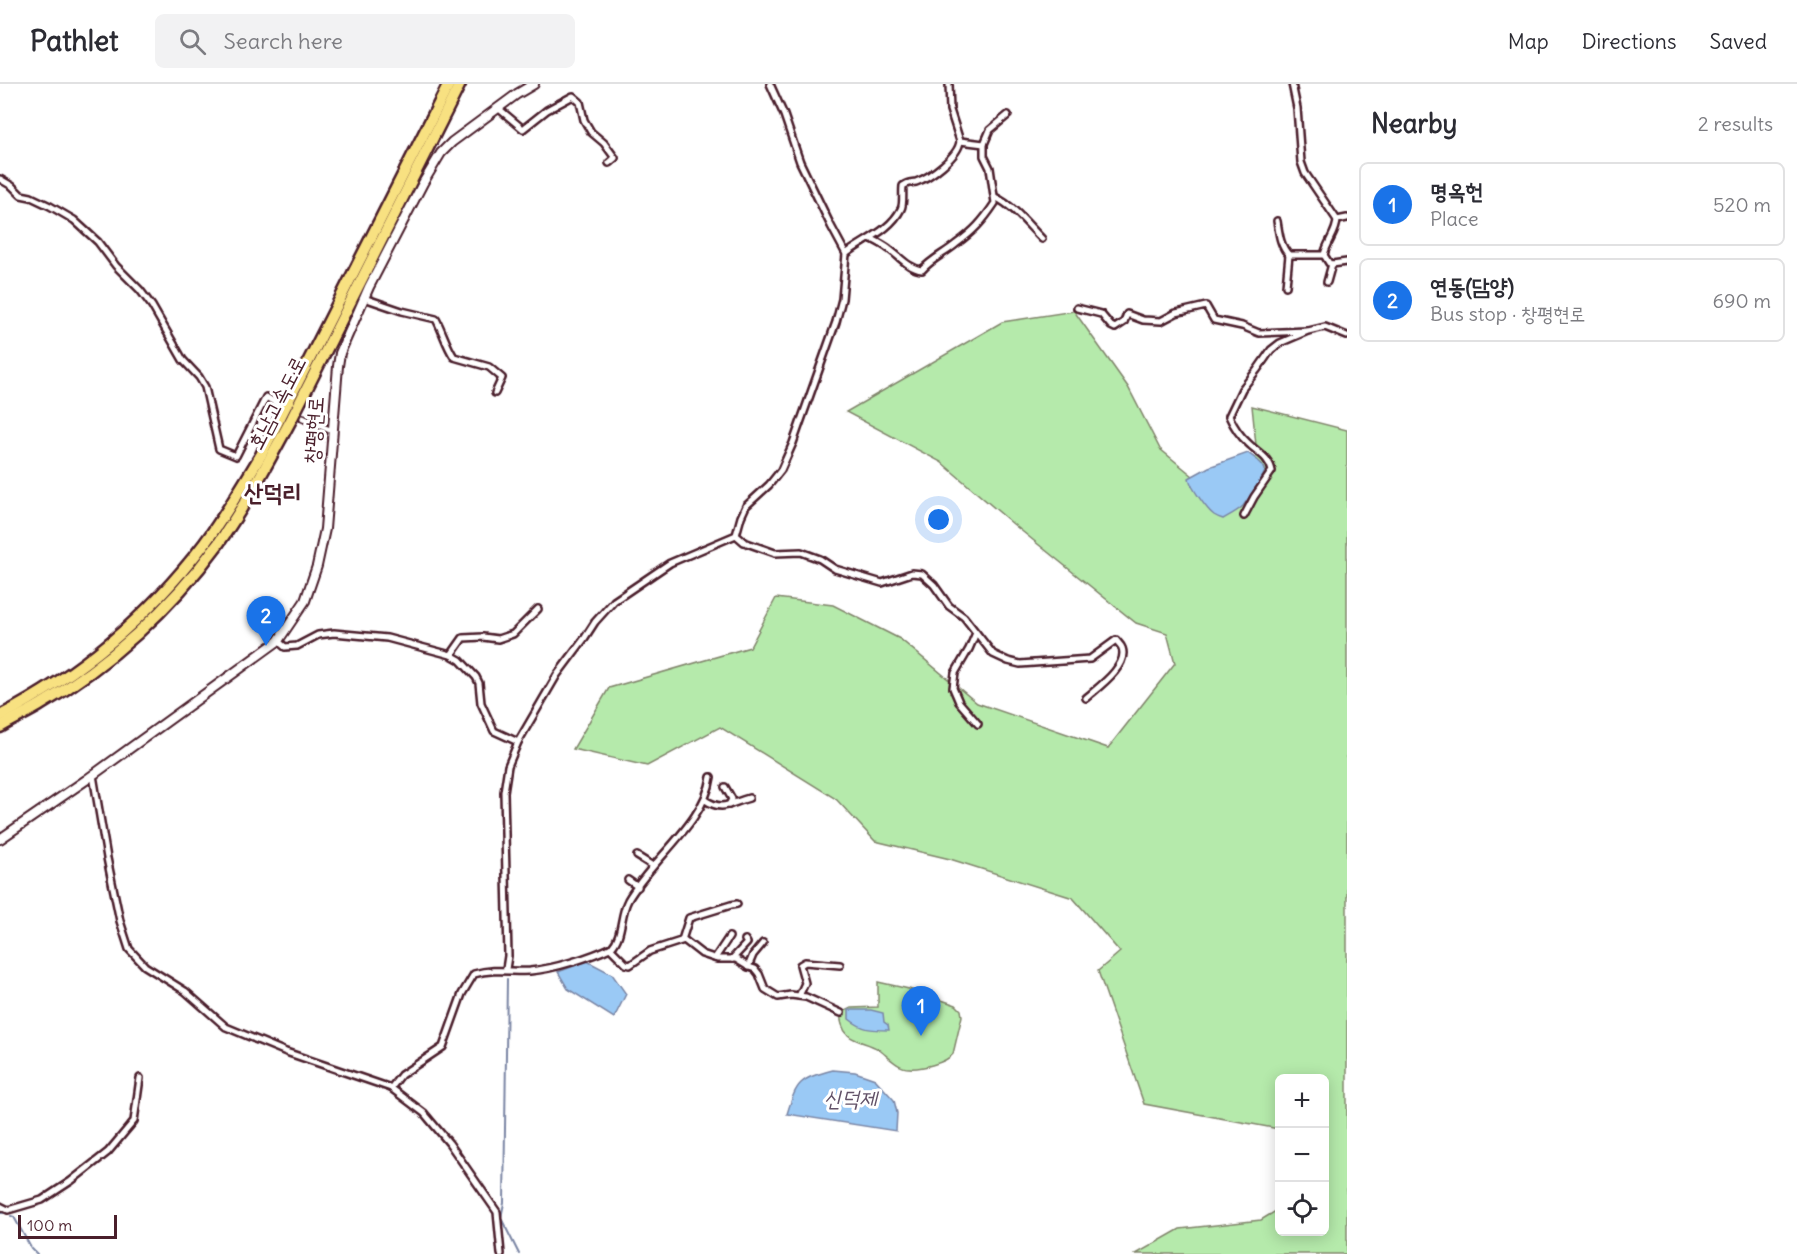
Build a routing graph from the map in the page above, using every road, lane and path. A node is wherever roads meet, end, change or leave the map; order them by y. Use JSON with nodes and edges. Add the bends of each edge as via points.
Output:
{"nodes":[{"id":1,"x":449,"y":84,"type":"edge"},
{"id":2,"x":460,"y":84,"type":"edge"},
{"id":3,"x":534,"y":84,"type":"edge"},
{"id":4,"x":770,"y":84,"type":"edge"},
{"id":5,"x":949,"y":84,"type":"edge"},
{"id":6,"x":1292,"y":84,"type":"edge"},
{"id":7,"x":498,"y":108,"type":"junction"},
{"id":8,"x":1008,"y":114,"type":"dead end"},
{"id":9,"x":960,"y":141,"type":"junction"},
{"id":10,"x":984,"y":144,"type":"junction"},
{"id":11,"x":609,"y":163,"type":"dead end"},
{"id":12,"x":0,"y":179,"type":"edge"},
{"id":13,"x":995,"y":197,"type":"junction"},
{"id":14,"x":1347,"y":218,"type":"edge"},
{"id":15,"x":1338,"y":220,"type":"junction"},
{"id":16,"x":1277,"y":221,"type":"dead end"},
{"id":17,"x":872,"y":239,"type":"junction"},
{"id":18,"x":1042,"y":239,"type":"dead end"},
{"id":19,"x":846,"y":254,"type":"junction"},
{"id":20,"x":1289,"y":255,"type":"junction"},
{"id":21,"x":1324,"y":255,"type":"junction"},
{"id":22,"x":1347,"y":262,"type":"edge"},
{"id":23,"x":1332,"y":264,"type":"junction"},
{"id":24,"x":1327,"y":282,"type":"dead end"},
{"id":25,"x":1286,"y":286,"type":"dead end"},
{"id":26,"x":364,"y":298,"type":"junction"},
{"id":27,"x":1077,"y":308,"type":"dead end"},
{"id":28,"x":1308,"y":331,"type":"junction"},
{"id":29,"x":1347,"y":336,"type":"edge"},
{"id":30,"x":495,"y":393,"type":"dead end"},
{"id":31,"x":276,"y":403,"type":"dead end"},
{"id":32,"x":303,"y":418,"type":"dead end"},
{"id":33,"x":332,"y":432,"type":"junction"},
{"id":34,"x":1244,"y":516,"type":"dead end"},
{"id":35,"x":736,"y":535,"type":"junction"},
{"id":36,"x":538,"y":609,"type":"dead end"},
{"id":37,"x":976,"y":633,"type":"junction"},
{"id":38,"x":278,"y":641,"type":"junction"},
{"id":39,"x":451,"y":655,"type":"junction"},
{"id":40,"x":1086,"y":698,"type":"dead end"},
{"id":41,"x":0,"y":716,"type":"edge"},
{"id":42,"x":978,"y":724,"type":"dead end"},
{"id":43,"x":0,"y":726,"type":"edge"},
{"id":44,"x":518,"y":742,"type":"junction"},
{"id":45,"x":93,"y":775,"type":"junction"},
{"id":46,"x":711,"y":777,"type":"dead end"},
{"id":47,"x":725,"y":787,"type":"dead end"},
{"id":48,"x":749,"y":798,"type":"dead end"},
{"id":49,"x":705,"y":800,"type":"junction"},
{"id":50,"x":729,"y":805,"type":"junction"},
{"id":51,"x":0,"y":840,"type":"edge"},
{"id":52,"x":637,"y":856,"type":"dead end"},
{"id":53,"x":653,"y":866,"type":"junction"},
{"id":54,"x":628,"y":880,"type":"dead end"},
{"id":55,"x":638,"y":887,"type":"junction"},
{"id":56,"x":737,"y":904,"type":"dead end"},
{"id":57,"x":729,"y":937,"type":"dead end"},
{"id":58,"x":682,"y":940,"type":"junction"},
{"id":59,"x":745,"y":940,"type":"dead end"},
{"id":60,"x":763,"y":944,"type":"dead end"},
{"id":61,"x":610,"y":948,"type":"junction"},
{"id":62,"x":715,"y":958,"type":"junction"},
{"id":63,"x":732,"y":959,"type":"junction"},
{"id":64,"x":840,"y":965,"type":"dead end"},
{"id":65,"x":747,"y":967,"type":"junction"},
{"id":66,"x":506,"y":969,"type":"junction"},
{"id":67,"x":799,"y":996,"type":"junction"},
{"id":68,"x":841,"y":1013,"type":"dead end"},
{"id":69,"x":140,"y":1078,"type":"dead end"},
{"id":70,"x":391,"y":1088,"type":"junction"},
{"id":71,"x":0,"y":1206,"type":"edge"},
{"id":72,"x":501,"y":1254,"type":"edge"}],
"edges":[{"from":1,"to":41,"type":"highway","name":"호남고속도로","via":[[261,455],[205,542],[177,578],[128,628],[34,698]]},
{"from":2,"to":43,"type":"highway","name":"호남고속도로","via":[[292,418],[217,545],[186,584],[110,657],[40,706]]},
{"from":3,"to":7,"type":"main road","name":"창평현로"},
{"from":4,"to":19,"type":"street","via":[[802,166]]},
{"from":5,"to":9,"type":"street","via":[[950,110]]},
{"from":6,"to":15,"type":"street","via":[[1301,162]]},
{"from":7,"to":11,"type":"street","via":[[523,129],[573,96],[580,102],[591,132],[615,158]]},
{"from":7,"to":26,"type":"main road","name":"창평현로","via":[[452,142],[437,159]]},
{"from":8,"to":10,"type":"street","via":[[990,130]]},
{"from":9,"to":10,"type":"street"},
{"from":9,"to":17,"type":"street","via":[[952,158],[903,186],[902,208]]},
{"from":10,"to":13,"type":"street"},
{"from":12,"to":31,"type":"street","via":[[21,195],[74,220],[140,290],[183,360],[205,387],[219,449],[236,456],[266,397]]},
{"from":13,"to":17,"type":"street","via":[[980,225],[922,270]]},
{"from":13,"to":18,"type":"street","via":[[1017,211]]},
{"from":14,"to":15,"type":"street"},
{"from":15,"to":21,"type":"street"},
{"from":16,"to":20,"type":"street"},
{"from":17,"to":19,"type":"street"},
{"from":19,"to":35,"type":"street","via":[[836,322],[793,443],[781,470],[746,506]]},
{"from":20,"to":21,"type":"street"},
{"from":20,"to":25,"type":"street"},
{"from":21,"to":23,"type":"street"},
{"from":22,"to":23,"type":"street"},
{"from":23,"to":24,"type":"street"},
{"from":26,"to":30,"type":"street","via":[[436,319],[454,357],[489,367],[502,378]]},
{"from":26,"to":33,"type":"main road","name":"창평현로","via":[[340,353]]},
{"from":27,"to":28,"type":"street","via":[[1101,314],[1115,328],[1127,314],[1161,321],[1206,306],[1214,320],[1259,333]]},
{"from":28,"to":29,"type":"street","via":[[1325,327]]},
{"from":28,"to":34,"type":"street","via":[[1271,350],[1242,389],[1229,416],[1234,429],[1270,463],[1272,471]]},
{"from":32,"to":33,"type":"street"},
{"from":33,"to":38,"type":"main road","name":"창평현로","via":[[325,529],[318,566],[305,601]]},
{"from":35,"to":37,"type":"street","via":[[744,542],[775,553],[801,552],[835,569],[882,583],[912,573],[922,574]]},
{"from":35,"to":44,"type":"street","via":[[670,562],[614,601],[557,675]]},
{"from":36,"to":39,"type":"street","via":[[513,634],[498,639],[463,638]]},
{"from":37,"to":40,"type":"street","via":[[993,654],[1020,664],[1090,659],[1116,640],[1122,649],[1122,660]]},
{"from":37,"to":42,"type":"street","via":[[955,674],[953,688],[959,702]]},
{"from":38,"to":39,"type":"street","via":[[285,647],[297,646],[334,633],[387,639]]},
{"from":38,"to":45,"type":"main road","name":"창평현로"},
{"from":39,"to":44,"type":"street","via":[[476,677],[480,703],[494,731]]},
{"from":44,"to":66,"type":"street","via":[[508,766],[504,792]]},
{"from":45,"to":51,"type":"main road","name":"창평현로"},
{"from":45,"to":70,"type":"street","via":[[120,921],[129,949],[145,966],[185,991],[226,1027]]},
{"from":46,"to":49,"type":"street"},
{"from":47,"to":50,"type":"street","via":[[732,799]]},
{"from":48,"to":50,"type":"street"},
{"from":49,"to":50,"type":"street","via":[[713,805]]},
{"from":49,"to":53,"type":"street"},
{"from":52,"to":53,"type":"street"},
{"from":53,"to":55,"type":"street"},
{"from":54,"to":55,"type":"street"},
{"from":55,"to":61,"type":"street","via":[[628,900],[618,941]]},
{"from":56,"to":58,"type":"street","via":[[689,918]]},
{"from":57,"to":62,"type":"street"},
{"from":58,"to":61,"type":"street","via":[[650,951],[630,965]]},
{"from":58,"to":62,"type":"street"},
{"from":59,"to":63,"type":"street","via":[[747,943]]},
{"from":60,"to":65,"type":"street"},
{"from":61,"to":66,"type":"street","via":[[549,968]]},
{"from":62,"to":63,"type":"street"},
{"from":63,"to":65,"type":"street"},
{"from":64,"to":67,"type":"street","via":[[800,965],[805,983]]},
{"from":65,"to":67,"type":"street","via":[[755,969],[765,989],[778,997]]},
{"from":66,"to":70,"type":"street","via":[[474,974],[462,994],[443,1047],[401,1075]]},
{"from":67,"to":68,"type":"street"},
{"from":69,"to":71,"type":"street","via":[[134,1120],[108,1152],[42,1200],[8,1210]]},
{"from":70,"to":72,"type":"street","via":[[424,1113],[497,1212]]}]}
